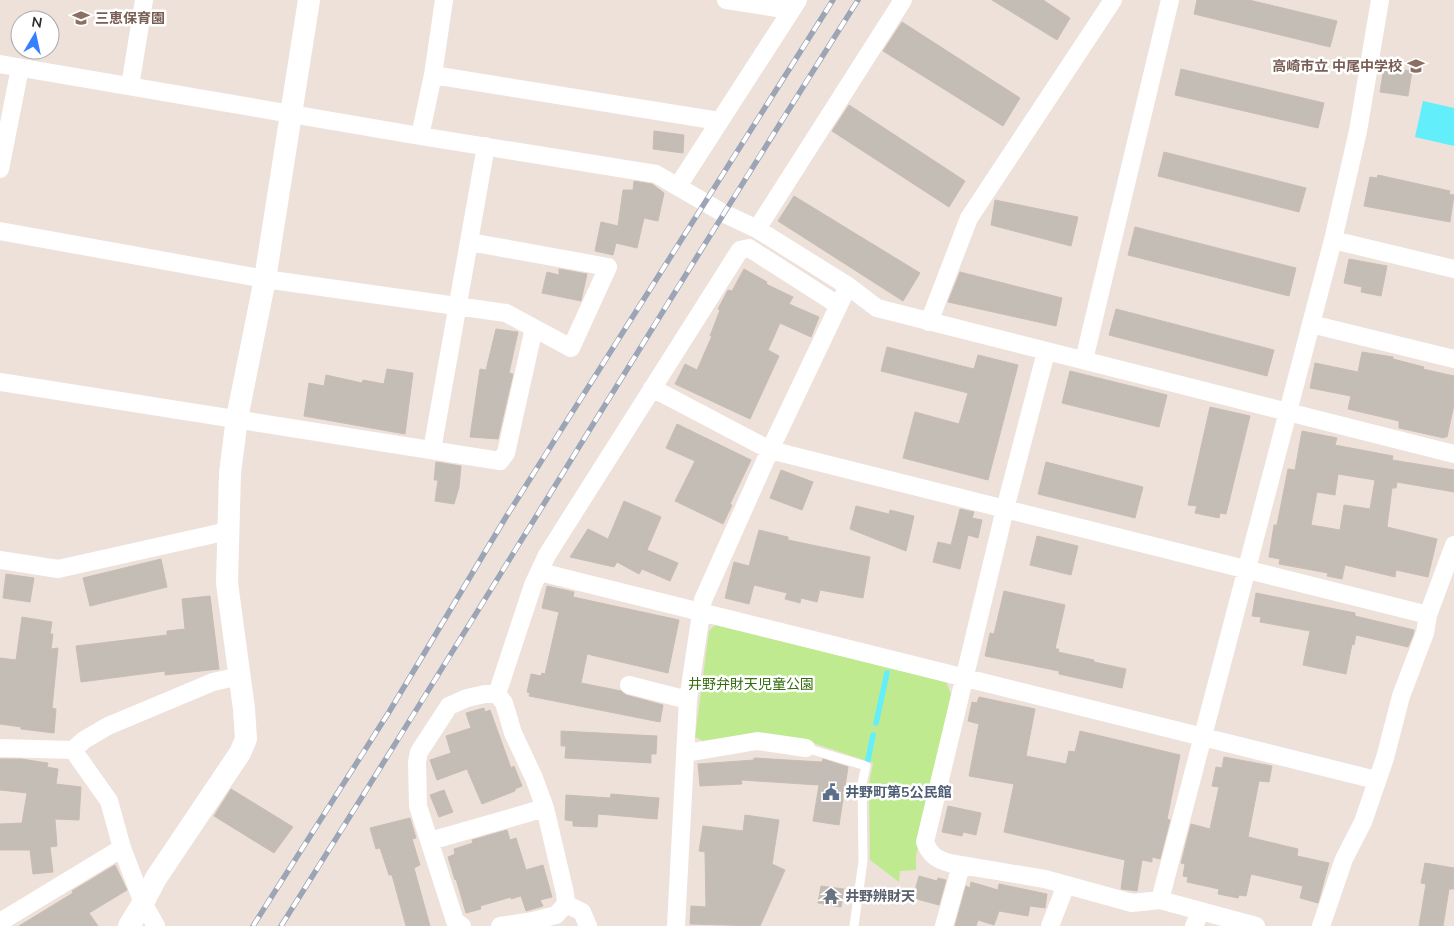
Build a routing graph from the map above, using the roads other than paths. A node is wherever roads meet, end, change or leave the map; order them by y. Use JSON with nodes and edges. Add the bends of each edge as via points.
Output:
{"nodes":[{"id":1,"x":144,"y":0,"type":"edge"},
{"id":2,"x":309,"y":0,"type":"edge"},
{"id":3,"x":444,"y":0,"type":"edge"},
{"id":4,"x":726,"y":0,"type":"edge"},
{"id":5,"x":904,"y":0,"type":"edge"},
{"id":6,"x":1113,"y":0,"type":"edge"},
{"id":7,"x":1170,"y":0,"type":"edge"},
{"id":8,"x":1380,"y":0,"type":"edge"},
{"id":9,"x":794,"y":5,"type":"edge"},
{"id":10,"x":0,"y":64,"type":"edge"},
{"id":11,"x":20,"y":68,"type":"junction"},
{"id":12,"x":433,"y":75,"type":"junction"},
{"id":13,"x":130,"y":86,"type":"junction"},
{"id":14,"x":291,"y":114,"type":"junction"},
{"id":15,"x":719,"y":121,"type":"junction"},
{"id":16,"x":420,"y":136,"type":"junction"},
{"id":17,"x":486,"y":146,"type":"junction"},
{"id":18,"x":0,"y":169,"type":"edge"},
{"id":19,"x":678,"y":186,"type":"junction"},
{"id":20,"x":757,"y":229,"type":"junction"},
{"id":21,"x":0,"y":231,"type":"edge"},
{"id":22,"x":1333,"y":240,"type":"junction"},
{"id":23,"x":470,"y":242,"type":"junction"},
{"id":24,"x":1454,"y":269,"type":"edge"},
{"id":25,"x":265,"y":279,"type":"junction"},
{"id":26,"x":848,"y":286,"type":"junction"},
{"id":27,"x":838,"y":305,"type":"junction"},
{"id":28,"x":458,"y":306,"type":"junction"},
{"id":29,"x":929,"y":322,"type":"junction"},
{"id":30,"x":1311,"y":324,"type":"junction"},
{"id":31,"x":534,"y":328,"type":"junction"},
{"id":32,"x":1046,"y":352,"type":"junction"},
{"id":33,"x":1454,"y":359,"type":"edge"},
{"id":34,"x":1084,"y":360,"type":"junction"},
{"id":35,"x":0,"y":382,"type":"edge"},
{"id":36,"x":652,"y":388,"type":"junction"},
{"id":37,"x":1287,"y":413,"type":"junction"},
{"id":38,"x":237,"y":418,"type":"junction"},
{"id":39,"x":432,"y":450,"type":"junction"},
{"id":40,"x":770,"y":450,"type":"junction"},
{"id":41,"x":1454,"y":454,"type":"edge"},
{"id":42,"x":1005,"y":509,"type":"junction"},
{"id":43,"x":228,"y":531,"type":"junction"},
{"id":44,"x":1454,"y":545,"type":"edge"},
{"id":45,"x":0,"y":560,"type":"edge"},
{"id":46,"x":1247,"y":569,"type":"junction"},
{"id":47,"x":540,"y":572,"type":"junction"},
{"id":48,"x":701,"y":613,"type":"junction"},
{"id":49,"x":1428,"y":615,"type":"junction"},
{"id":50,"x":240,"y":676,"type":"junction"},
{"id":51,"x":965,"y":678,"type":"junction"},
{"id":52,"x":628,"y":685,"type":"dead end"},
{"id":53,"x":497,"y":694,"type":"junction"},
{"id":54,"x":688,"y":700,"type":"junction"},
{"id":55,"x":1204,"y":738,"type":"junction"},
{"id":56,"x":0,"y":748,"type":"edge"},
{"id":57,"x":806,"y":748,"type":"joint"},
{"id":58,"x":73,"y":750,"type":"junction"},
{"id":59,"x":686,"y":753,"type":"junction"},
{"id":60,"x":1376,"y":780,"type":"junction"},
{"id":61,"x":545,"y":808,"type":"junction"},
{"id":62,"x":430,"y":842,"type":"junction"},
{"id":63,"x":122,"y":848,"type":"junction"},
{"id":64,"x":961,"y":866,"type":"junction"},
{"id":65,"x":1066,"y":886,"type":"junction"},
{"id":66,"x":1160,"y":900,"type":"junction"},
{"id":67,"x":143,"y":903,"type":"junction"},
{"id":68,"x":566,"y":904,"type":"junction"},
{"id":69,"x":1198,"y":918,"type":"edge"},
{"id":70,"x":0,"y":922,"type":"edge"},
{"id":71,"x":129,"y":926,"type":"edge"},
{"id":72,"x":156,"y":926,"type":"edge"},
{"id":73,"x":462,"y":926,"type":"edge"},
{"id":74,"x":500,"y":926,"type":"edge"},
{"id":75,"x":588,"y":926,"type":"edge"},
{"id":76,"x":676,"y":926,"type":"edge"},
{"id":77,"x":854,"y":926,"type":"edge"},
{"id":78,"x":944,"y":926,"type":"edge"},
{"id":79,"x":1050,"y":926,"type":"edge"},
{"id":80,"x":1256,"y":926,"type":"edge"},
{"id":81,"x":1321,"y":926,"type":"edge"}],
"edges":[{"from":1,"to":13,"type":"street"},
{"from":2,"to":14,"type":"street"},
{"from":3,"to":12,"type":"street"},
{"from":4,"to":9,"type":"street"},
{"from":5,"to":20,"type":"street"},
{"from":6,"to":29,"type":"street","via":[[969,218]]},
{"from":7,"to":34,"type":"street"},
{"from":8,"to":22,"type":"street","via":[[1358,131]]},
{"from":9,"to":15,"type":"street"},
{"from":10,"to":11,"type":"street"},
{"from":11,"to":13,"type":"street"},
{"from":11,"to":18,"type":"street"},
{"from":12,"to":15,"type":"street"},
{"from":12,"to":16,"type":"street"},
{"from":13,"to":14,"type":"street"},
{"from":14,"to":16,"type":"street"},
{"from":14,"to":25,"type":"street"},
{"from":15,"to":19,"type":"street"},
{"from":16,"to":17,"type":"street"},
{"from":17,"to":19,"type":"street","via":[[656,174]]},
{"from":17,"to":23,"type":"street"},
{"from":19,"to":20,"type":"street"},
{"from":20,"to":26,"type":"street"},
{"from":21,"to":25,"type":"street"},
{"from":22,"to":24,"type":"street"},
{"from":22,"to":30,"type":"street"},
{"from":23,"to":28,"type":"street"},
{"from":23,"to":31,"type":"street","via":[[608,267],[571,348]]},
{"from":25,"to":28,"type":"street"},
{"from":25,"to":38,"type":"street"},
{"from":26,"to":27,"type":"street"},
{"from":26,"to":29,"type":"street","via":[[877,308]]},
{"from":27,"to":36,"type":"street","via":[[749,248],[740,250]]},
{"from":27,"to":40,"type":"street"},
{"from":28,"to":31,"type":"street","via":[[506,313]]},
{"from":28,"to":39,"type":"street"},
{"from":29,"to":32,"type":"street"},
{"from":30,"to":33,"type":"street"},
{"from":30,"to":37,"type":"street"},
{"from":31,"to":39,"type":"street","via":[[506,453],[500,461]]},
{"from":32,"to":34,"type":"street"},
{"from":32,"to":42,"type":"street"},
{"from":34,"to":37,"type":"street"},
{"from":35,"to":38,"type":"street"},
{"from":36,"to":40,"type":"street"},
{"from":36,"to":47,"type":"street","via":[[547,555]]},
{"from":37,"to":41,"type":"street"},
{"from":37,"to":46,"type":"street"},
{"from":38,"to":39,"type":"street"},
{"from":38,"to":43,"type":"street","via":[[230,473]]},
{"from":40,"to":42,"type":"street"},
{"from":40,"to":48,"type":"street","via":[[703,600]]},
{"from":42,"to":46,"type":"street"},
{"from":42,"to":51,"type":"street"},
{"from":43,"to":45,"type":"street","via":[[58,569]]},
{"from":43,"to":50,"type":"street","via":[[227,583]]},
{"from":44,"to":49,"type":"street"},
{"from":46,"to":49,"type":"street"},
{"from":46,"to":55,"type":"street"},
{"from":47,"to":48,"type":"street"},
{"from":47,"to":53,"type":"street"},
{"from":48,"to":51,"type":"street"},
{"from":48,"to":54,"type":"street"},
{"from":49,"to":60,"type":"street","via":[[1425,633],[1401,696]]},
{"from":50,"to":58,"type":"street","via":[[213,682],[108,726]]},
{"from":50,"to":67,"type":"street","via":[[246,739]]},
{"from":51,"to":55,"type":"street"},
{"from":51,"to":64,"type":"street","via":[[925,842],[929,852],[938,860]]},
{"from":52,"to":54,"type":"street"},
{"from":53,"to":61,"type":"street","via":[[504,703],[513,733]]},
{"from":53,"to":62,"type":"street","via":[[467,698],[449,706],[419,752],[418,806]]},
{"from":54,"to":59,"type":"street"},
{"from":55,"to":60,"type":"street"},
{"from":55,"to":66,"type":"street"},
{"from":56,"to":58,"type":"street"},
{"from":57,"to":59,"type":"street","via":[[757,741]]},
{"from":57,"to":77,"type":"lane","via":[[866,766],[862,783],[863,861]]},
{"from":58,"to":63,"type":"street","via":[[109,802]]},
{"from":59,"to":76,"type":"street"},
{"from":60,"to":81,"type":"street"},
{"from":61,"to":62,"type":"street"},
{"from":61,"to":68,"type":"street"},
{"from":62,"to":73,"type":"street","via":[[455,921]]},
{"from":63,"to":67,"type":"street"},
{"from":63,"to":70,"type":"street"},
{"from":64,"to":65,"type":"street","via":[[1045,879]]},
{"from":64,"to":78,"type":"street"},
{"from":65,"to":66,"type":"street","via":[[1132,903]]},
{"from":65,"to":79,"type":"street"},
{"from":66,"to":69,"type":"street"},
{"from":67,"to":71,"type":"street"},
{"from":67,"to":72,"type":"street"},
{"from":68,"to":74,"type":"street","via":[[556,915]]},
{"from":68,"to":75,"type":"street","via":[[582,912]]},
{"from":69,"to":80,"type":"street"}]}
